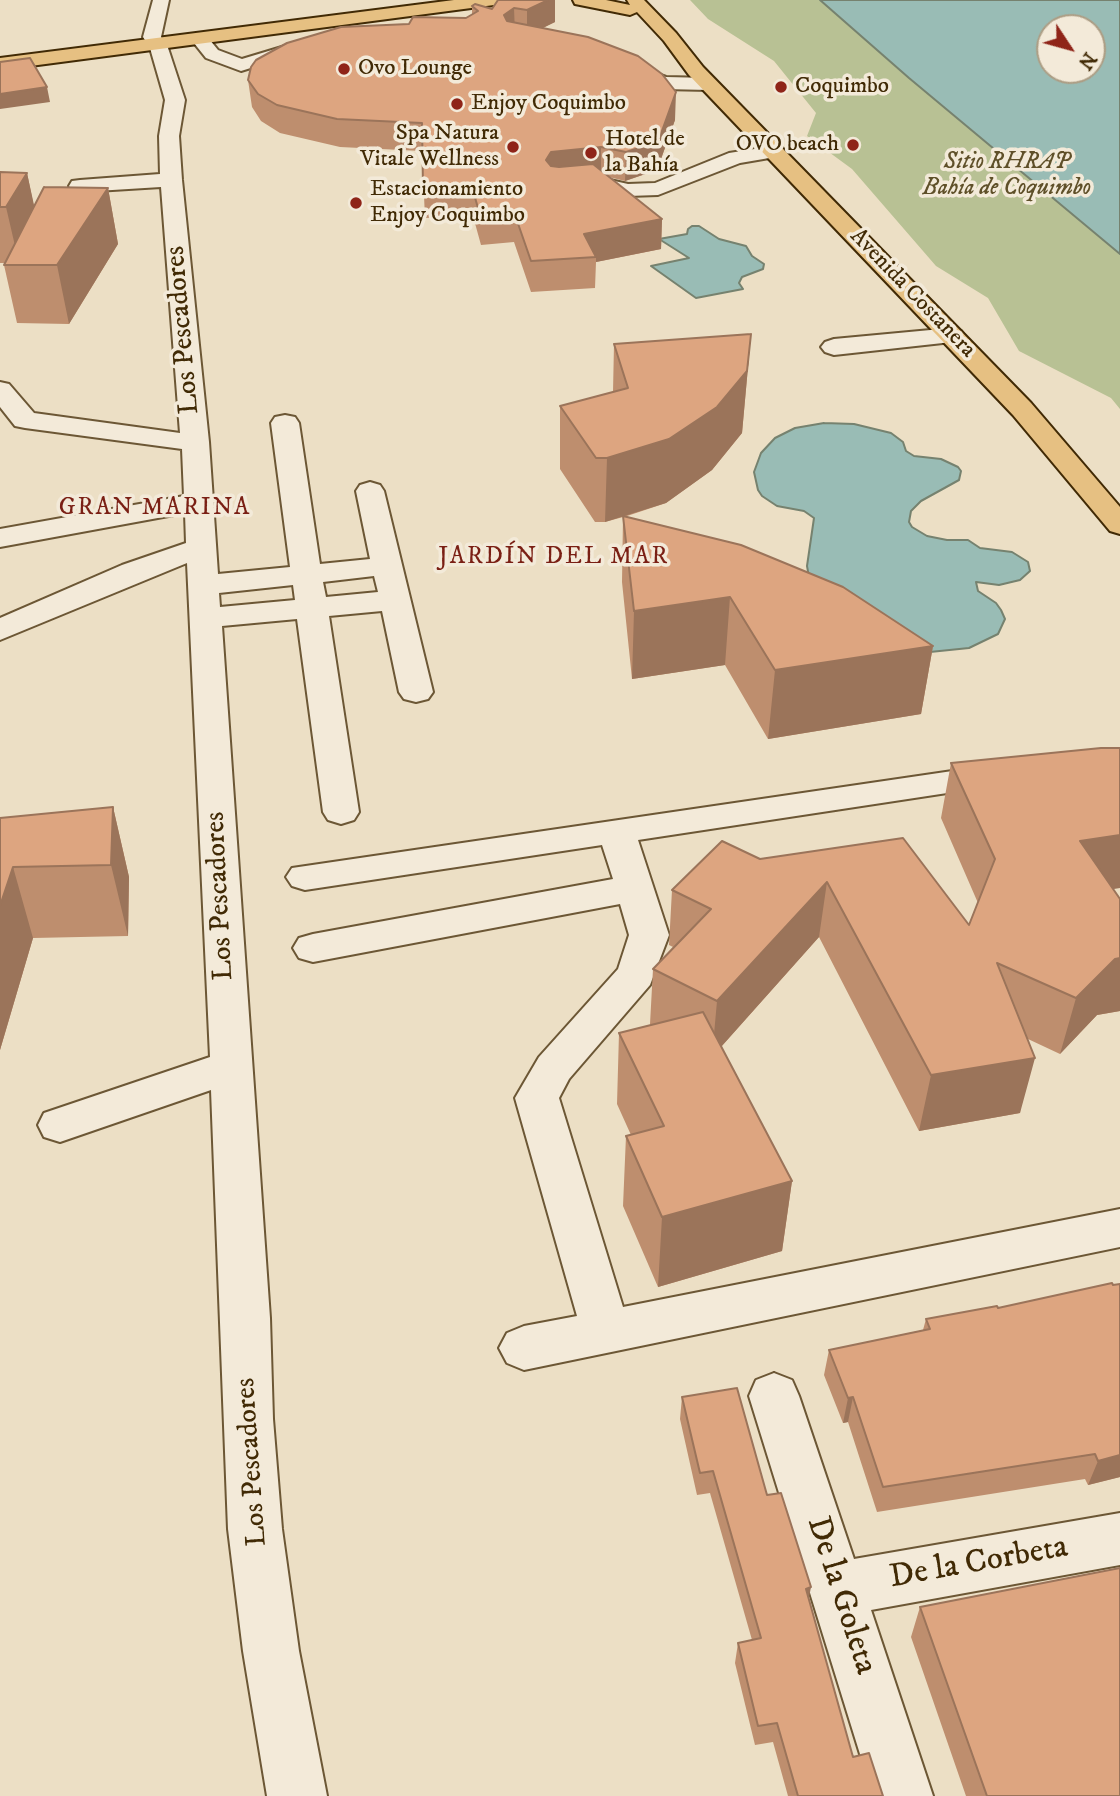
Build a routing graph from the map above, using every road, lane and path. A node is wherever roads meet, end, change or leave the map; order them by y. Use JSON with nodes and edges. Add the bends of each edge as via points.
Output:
{"nodes":[{"id":1,"x":161,"y":0,"type":"edge"},
{"id":2,"x":492,"y":0,"type":"edge"},
{"id":3,"x":581,"y":0,"type":"edge"},
{"id":4,"x":628,"y":3,"type":"edge"},
{"id":5,"x":283,"y":27,"type":"junction"},
{"id":6,"x":370,"y":35,"type":"edge"},
{"id":7,"x":199,"y":38,"type":"junction"},
{"id":8,"x":157,"y":43,"type":"junction"},
{"id":9,"x":311,"y":43,"type":"junction"},
{"id":10,"x":600,"y":59,"type":"edge"},
{"id":11,"x":0,"y":64,"type":"edge"},
{"id":12,"x":703,"y":77,"type":"junction"},
{"id":13,"x":774,"y":152,"type":"junction"},
{"id":14,"x":171,"y":180,"type":"junction"},
{"id":15,"x":80,"y":186,"type":"edge"},
{"id":16,"x":559,"y":188,"type":"edge"},
{"id":17,"x":952,"y":336,"type":"junction"},
{"id":18,"x":834,"y":347,"type":"dead end"},
{"id":19,"x":0,"y":390,"type":"edge"},
{"id":20,"x":285,"y":423,"type":"dead end"},
{"id":21,"x":195,"y":442,"type":"junction"},
{"id":22,"x":370,"y":491,"type":"dead end"},
{"id":23,"x":198,"y":502,"type":"junction"},
{"id":24,"x":1120,"y":525,"type":"edge"},
{"id":25,"x":0,"y":538,"type":"edge"},
{"id":26,"x":387,"y":566,"type":"junction"},
{"id":27,"x":306,"y":574,"type":"junction"},
{"id":28,"x":203,"y":584,"type":"junction"},
{"id":29,"x":394,"y":600,"type":"junction"},
{"id":30,"x":311,"y":608,"type":"junction"},
{"id":31,"x":0,"y":630,"type":"edge"},
{"id":32,"x":416,"y":692,"type":"dead end"},
{"id":33,"x":1038,"y":769,"type":"edge"},
{"id":34,"x":341,"y":812,"type":"dead end"},
{"id":35,"x":616,"y":831,"type":"junction"},
{"id":36,"x":305,"y":877,"type":"dead end"},
{"id":37,"x":635,"y":888,"type":"junction"},
{"id":38,"x":313,"y":948,"type":"dead end"},
{"id":39,"x":231,"y":1066,"type":"junction"},
{"id":40,"x":60,"y":1125,"type":"dead end"},
{"id":41,"x":1120,"y":1228,"type":"edge"},
{"id":42,"x":606,"y":1331,"type":"junction"},
{"id":43,"x":524,"y":1348,"type":"dead end"},
{"id":44,"x":774,"y":1396,"type":"dead end"},
{"id":45,"x":1120,"y":1539,"type":"edge"},
{"id":46,"x":838,"y":1589,"type":"junction"},
{"id":47,"x":298,"y":1796,"type":"edge"},
{"id":48,"x":903,"y":1796,"type":"edge"}],
"edges":[{"from":1,"to":8,"type":"street","name":"Los Pescadores","via":[[152,37]]},
{"from":2,"to":5,"type":"main road"},
{"from":3,"to":4,"type":"main road"},
{"from":4,"to":12,"type":"main road","name":"Avenida Costanera","via":[[670,37]]},
{"from":5,"to":7,"type":"main road"},
{"from":5,"to":9,"type":"street"},
{"from":6,"to":9,"type":"street"},
{"from":7,"to":8,"type":"main road"},
{"from":7,"to":9,"type":"street","via":[[212,54],[240,65]]},
{"from":8,"to":11,"type":"main road"},
{"from":8,"to":14,"type":"street","name":"Los Pescadores","via":[[175,100],[169,135]]},
{"from":10,"to":12,"type":"street","via":[[663,83]]},
{"from":12,"to":13,"type":"main road","name":"Avenida Costanera"},
{"from":13,"to":16,"type":"street","via":[[736,157],[658,189],[628,190],[601,184]]},
{"from":13,"to":17,"type":"main road","name":"Avenida Costanera"},
{"from":14,"to":15,"type":"street"},
{"from":14,"to":21,"type":"street","name":"Los Pescadores"},
{"from":17,"to":18,"type":"street"},
{"from":17,"to":24,"type":"main road","name":"Avenida Costanera","via":[[1022,409]]},
{"from":19,"to":21,"type":"street","via":[[25,420]]},
{"from":20,"to":27,"type":"street"},
{"from":21,"to":23,"type":"street","name":"Los Pescadores"},
{"from":22,"to":26,"type":"street"},
{"from":23,"to":25,"type":"street"},
{"from":23,"to":28,"type":"street","name":"Los Pescadores"},
{"from":26,"to":27,"type":"street"},
{"from":26,"to":29,"type":"street"},
{"from":27,"to":28,"type":"street"},
{"from":27,"to":30,"type":"street"},
{"from":28,"to":30,"type":"street"},
{"from":28,"to":31,"type":"street","via":[[133,572]]},
{"from":28,"to":39,"type":"street","name":"Los Pescadores"},
{"from":29,"to":30,"type":"street"},
{"from":29,"to":32,"type":"street"},
{"from":30,"to":34,"type":"street"},
{"from":33,"to":35,"type":"street"},
{"from":35,"to":36,"type":"street"},
{"from":35,"to":37,"type":"street"},
{"from":37,"to":38,"type":"street"},
{"from":37,"to":42,"type":"street","via":[[649,935],[636,975],[554,1068],[537,1098]]},
{"from":39,"to":40,"type":"street"},
{"from":39,"to":47,"type":"street","name":"Los Pescadores","via":[[255,1529],[271,1651]]},
{"from":41,"to":42,"type":"street"},
{"from":42,"to":43,"type":"street"},
{"from":44,"to":46,"type":"street","name":"De la Goleta"},
{"from":45,"to":46,"type":"street","name":"De la Corbeta"},
{"from":46,"to":48,"type":"street","name":"De la Goleta"}]}
